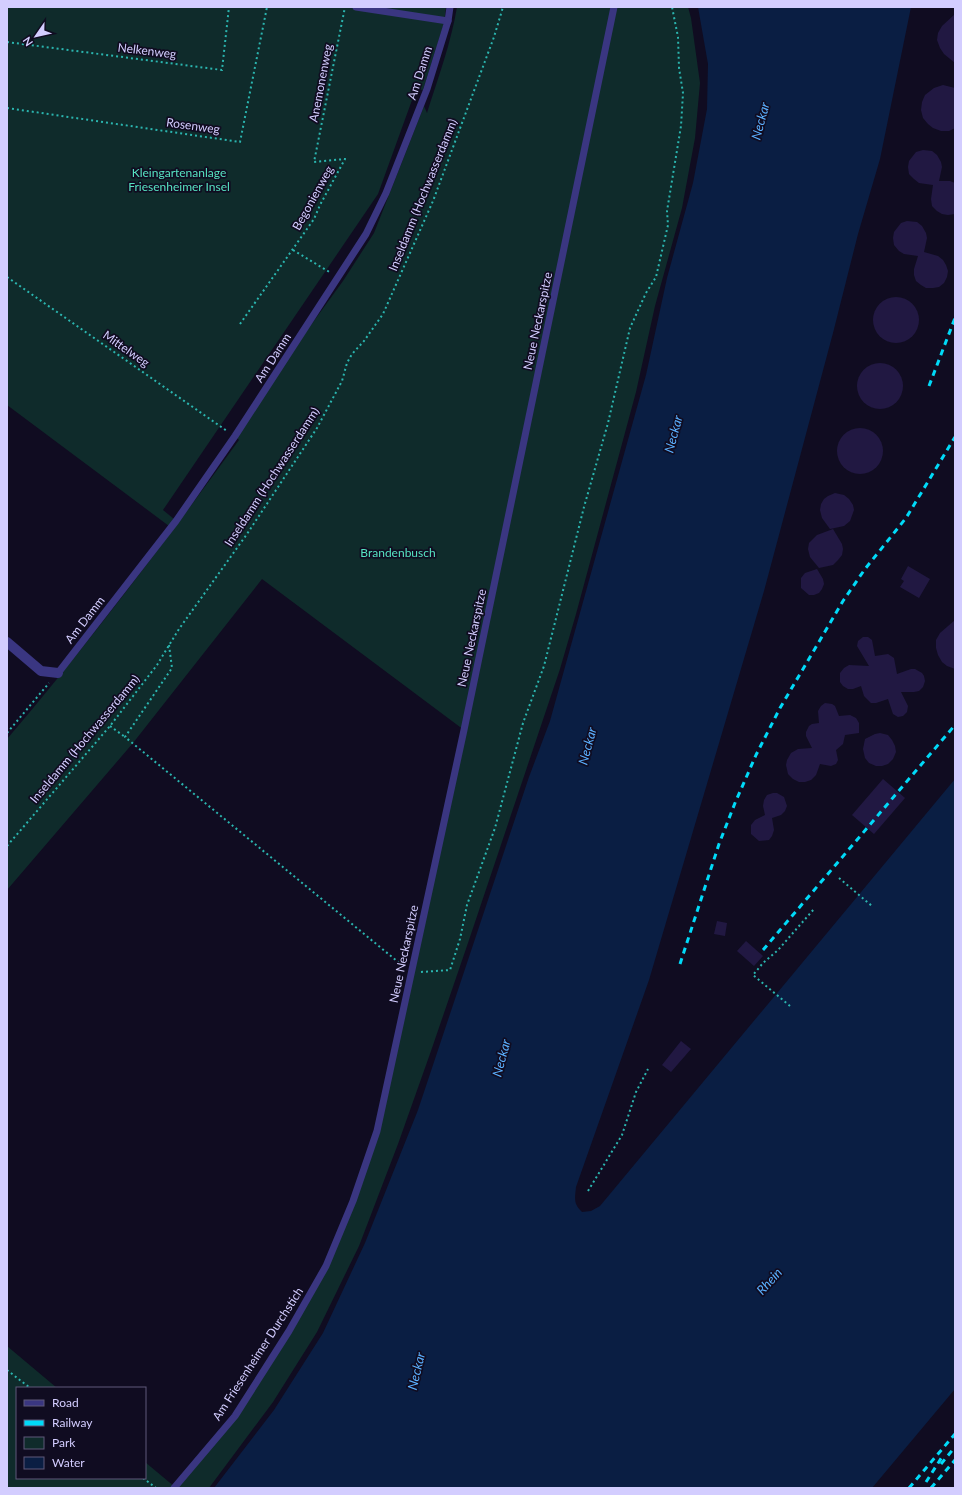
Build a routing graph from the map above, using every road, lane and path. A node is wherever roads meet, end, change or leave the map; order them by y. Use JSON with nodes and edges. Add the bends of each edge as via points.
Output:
{"nodes":[{"id":1,"x":229,"y":7,"type":"edge"},
{"id":2,"x":267,"y":7,"type":"edge"},
{"id":3,"x":345,"y":7,"type":"edge"},
{"id":4,"x":356,"y":7,"type":"edge"},
{"id":5,"x":450,"y":7,"type":"edge"},
{"id":6,"x":503,"y":7,"type":"edge"},
{"id":7,"x":614,"y":7,"type":"edge"},
{"id":8,"x":672,"y":7,"type":"edge"},
{"id":9,"x":448,"y":21,"type":"junction"},
{"id":10,"x":7,"y":42,"type":"edge"},
{"id":11,"x":7,"y":108,"type":"edge"},
{"id":12,"x":314,"y":162,"type":"joint"},
{"id":13,"x":293,"y":250,"type":"junction"},
{"id":14,"x":7,"y":277,"type":"edge"},
{"id":15,"x":339,"y":278,"type":"junction"},
{"id":16,"x":240,"y":324,"type":"dead end"},
{"id":17,"x":235,"y":436,"type":"junction"},
{"id":18,"x":7,"y":642,"type":"edge"},
{"id":19,"x":169,"y":645,"type":"junction"},
{"id":20,"x":58,"y":673,"type":"junction"},
{"id":21,"x":110,"y":726,"type":"junction"},
{"id":22,"x":7,"y":733,"type":"edge"},
{"id":23,"x":125,"y":737,"type":"junction"},
{"id":24,"x":7,"y":846,"type":"edge"},
{"id":25,"x":839,"y":878,"type":"dead end"},
{"id":26,"x":872,"y":906,"type":"dead end"},
{"id":27,"x":814,"y":910,"type":"dead end"},
{"id":28,"x":412,"y":973,"type":"junction"},
{"id":29,"x":790,"y":1006,"type":"dead end"},
{"id":30,"x":648,"y":1069,"type":"dead end"},
{"id":31,"x":588,"y":1191,"type":"dead end"},
{"id":32,"x":326,"y":1266,"type":"joint"},
{"id":33,"x":7,"y":1370,"type":"edge"},
{"id":34,"x":29,"y":1387,"type":"edge"},
{"id":35,"x":144,"y":1479,"type":"edge"},
{"id":36,"x":156,"y":1488,"type":"edge"},
{"id":37,"x":174,"y":1488,"type":"edge"}],
"edges":[{"from":1,"to":10,"type":"path","name":"Nelkenweg","via":[[222,70]]},
{"from":2,"to":11,"type":"path","name":"Rosenweg","via":[[240,142]]},
{"from":3,"to":12,"type":"path","name":"Anemonenweg"},
{"from":4,"to":9,"type":"lane"},
{"from":5,"to":9,"type":"lane","name":"Am Damm"},
{"from":6,"to":19,"type":"path","name":"Inseldamm (Hochwasserdamm)","via":[[433,201],[383,314],[352,354],[342,381],[317,428]]},
{"from":7,"to":28,"type":"lane","name":"Neue Neckarspitze"},
{"from":8,"to":28,"type":"path","via":[[678,37],[683,93],[681,126],[667,211],[668,225],[656,277],[630,328],[608,423],[544,666],[523,724],[495,828],[467,905],[450,970]]},
{"from":9,"to":15,"type":"lane","name":"Am Damm","via":[[427,90],[386,193],[366,234]]},
{"from":12,"to":13,"type":"path","name":"Begonienweg","via":[[345,159],[318,213]]},
{"from":13,"to":15,"type":"path"},
{"from":13,"to":16,"type":"path","name":"Begonienweg"},
{"from":14,"to":17,"type":"path","name":"Mittelweg"},
{"from":15,"to":17,"type":"lane","name":"Am Damm"},
{"from":17,"to":20,"type":"lane","name":"Am Damm","via":[[176,521]]},
{"from":18,"to":20,"type":"street","via":[[41,671]]},
{"from":19,"to":21,"type":"path","name":"Inseldamm (Hochwasserdamm)","via":[[157,665]]},
{"from":19,"to":23,"type":"path","via":[[172,668]]},
{"from":20,"to":22,"type":"path"},
{"from":21,"to":23,"type":"path"},
{"from":21,"to":24,"type":"path","name":"Inseldamm (Hochwasserdamm)"},
{"from":23,"to":28,"type":"path"},
{"from":25,"to":26,"type":"path"},
{"from":27,"to":29,"type":"path","via":[[753,975]]},
{"from":28,"to":32,"type":"lane","name":"Neue Neckarspitze","via":[[377,1131],[353,1201]]},
{"from":30,"to":31,"type":"path","via":[[636,1092],[622,1135]]},
{"from":32,"to":37,"type":"lane","name":"Am Friesenheimer Durchstich","via":[[289,1331],[234,1416]]},
{"from":33,"to":34,"type":"path"},
{"from":35,"to":36,"type":"path"}]}
